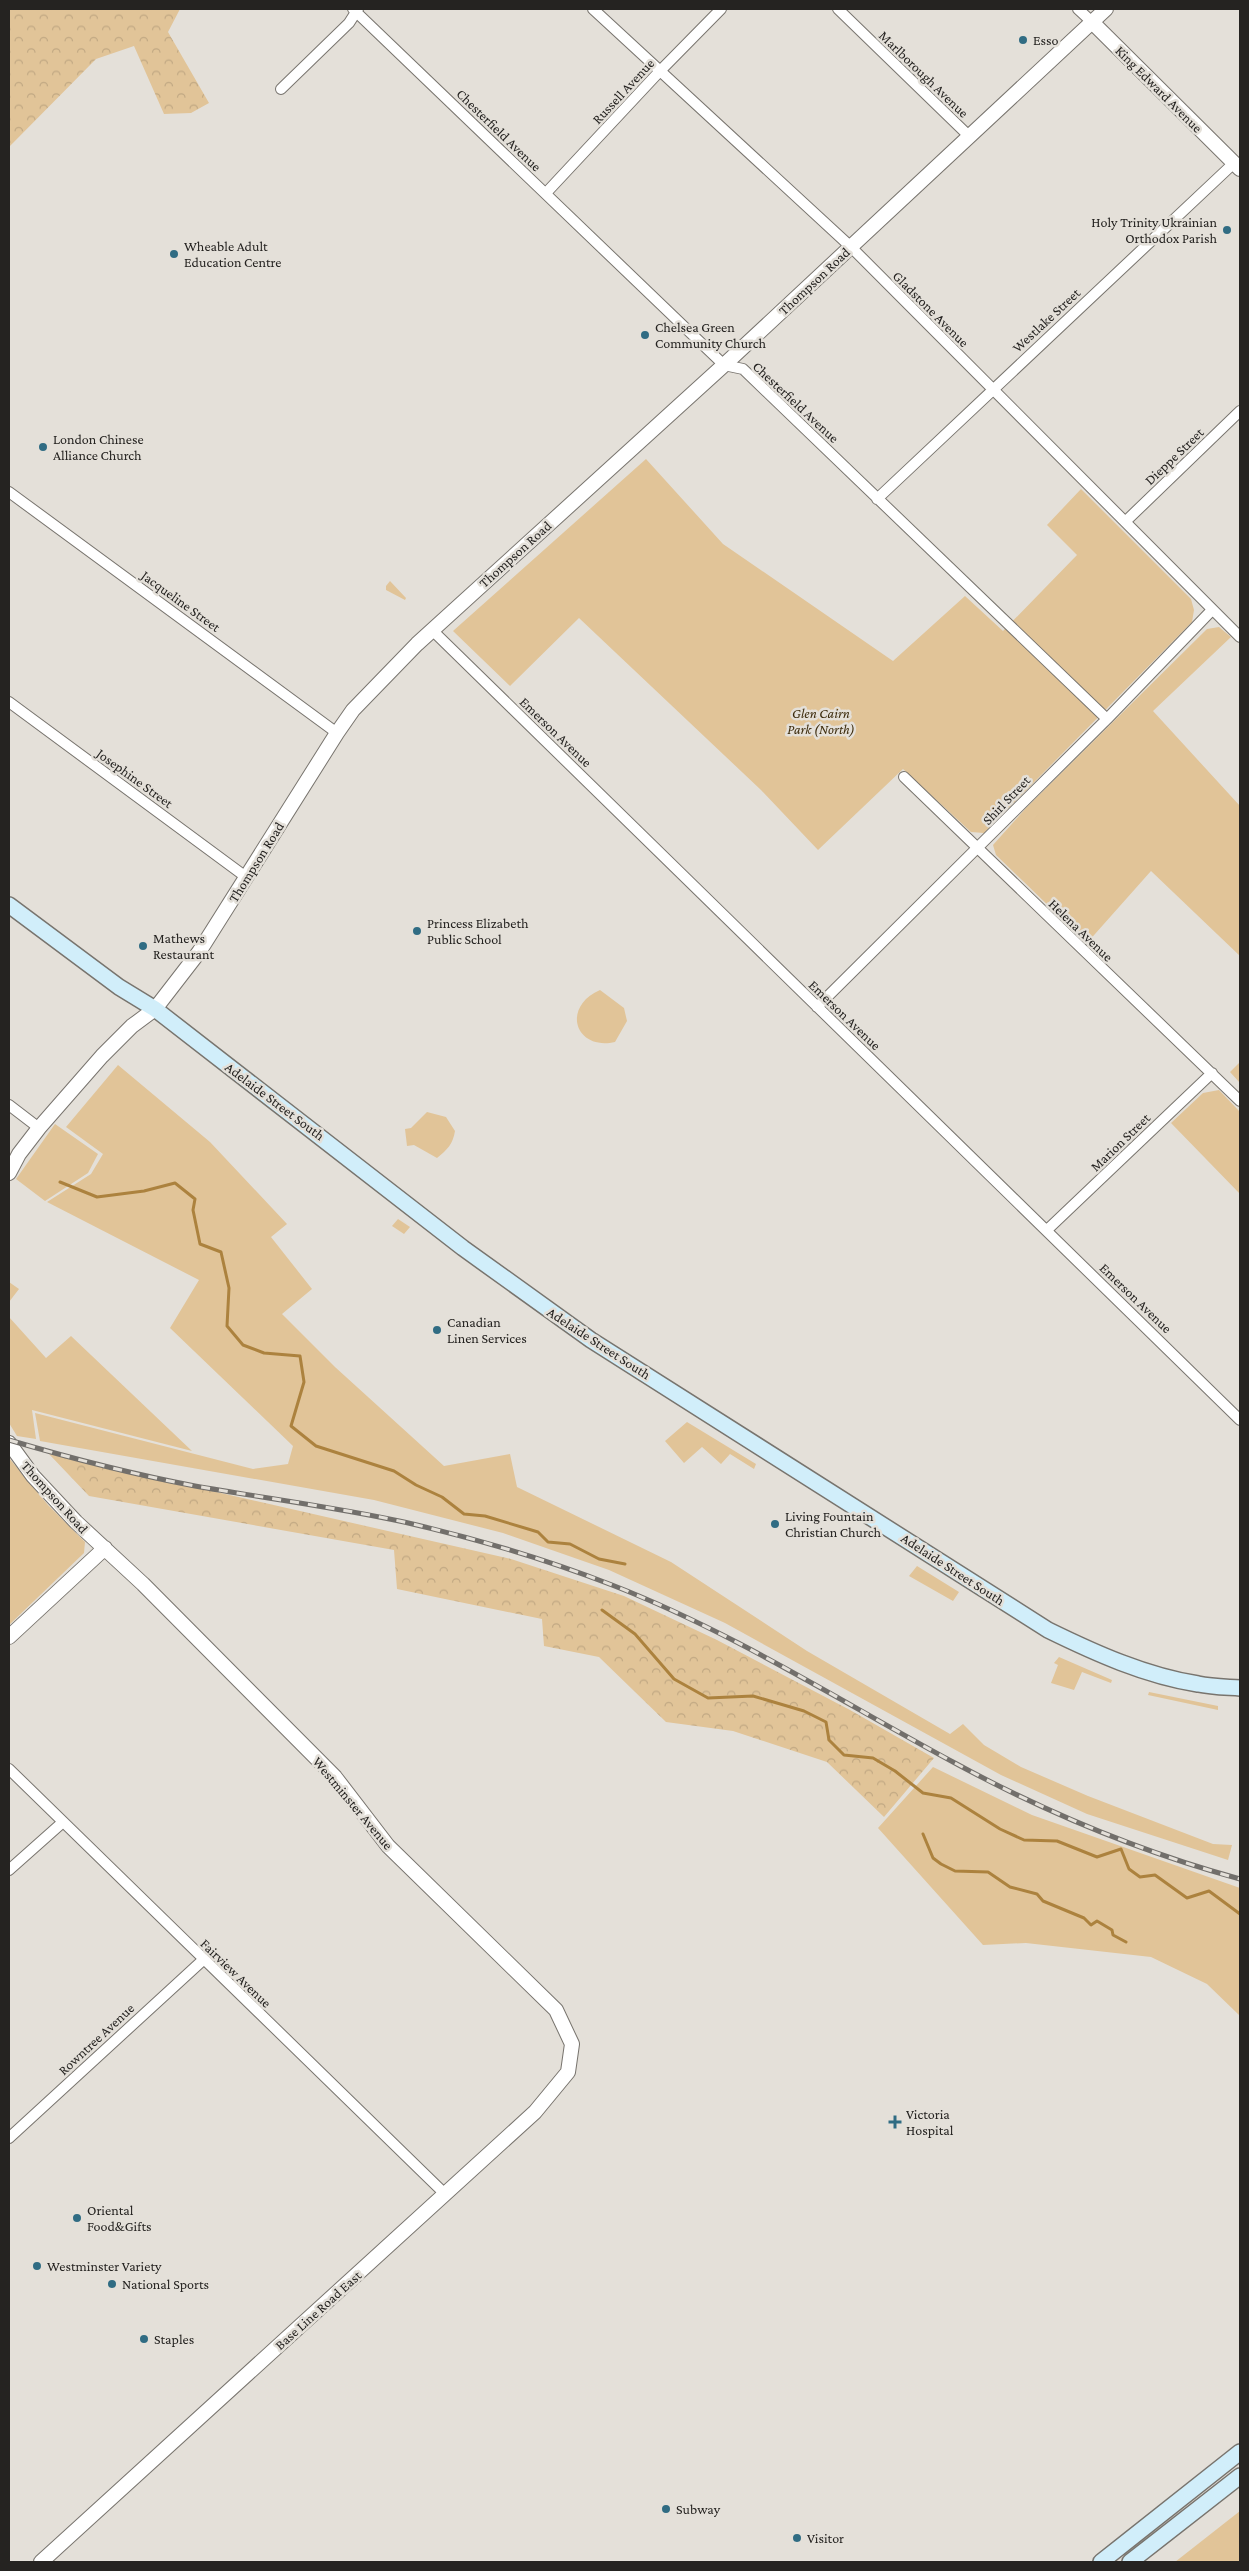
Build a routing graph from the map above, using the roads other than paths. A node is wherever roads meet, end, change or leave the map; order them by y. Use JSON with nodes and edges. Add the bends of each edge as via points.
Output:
{"nodes":[{"id":1,"x":593,"y":9,"type":"edge"},
{"id":2,"x":721,"y":9,"type":"edge"},
{"id":3,"x":838,"y":9,"type":"edge"},
{"id":4,"x":1078,"y":9,"type":"edge"},
{"id":5,"x":1106,"y":9,"type":"edge"},
{"id":6,"x":355,"y":10,"type":"edge"},
{"id":7,"x":1092,"y":22,"type":"junction"},
{"id":8,"x":659,"y":72,"type":"junction"},
{"id":9,"x":281,"y":89,"type":"dead end"},
{"id":10,"x":970,"y":137,"type":"junction"},
{"id":11,"x":1237,"y":166,"type":"edge"},
{"id":12,"x":546,"y":193,"type":"junction"},
{"id":13,"x":851,"y":247,"type":"junction"},
{"id":14,"x":724,"y":365,"type":"junction"},
{"id":15,"x":992,"y":389,"type":"junction"},
{"id":16,"x":1240,"y":411,"type":"edge"},
{"id":17,"x":9,"y":492,"type":"edge"},
{"id":18,"x":877,"y":499,"type":"junction"},
{"id":19,"x":1126,"y":521,"type":"junction"},
{"id":20,"x":1212,"y":610,"type":"junction"},
{"id":21,"x":432,"y":630,"type":"junction"},
{"id":22,"x":1240,"y":637,"type":"edge"},
{"id":23,"x":9,"y":702,"type":"edge"},
{"id":24,"x":1107,"y":719,"type":"junction"},
{"id":25,"x":337,"y":733,"type":"junction"},
{"id":26,"x":904,"y":777,"type":"dead end"},
{"id":27,"x":977,"y":850,"type":"junction"},
{"id":28,"x":246,"y":877,"type":"junction"},
{"id":29,"x":9,"y":905,"type":"edge"},
{"id":30,"x":817,"y":1007,"type":"junction"},
{"id":31,"x":154,"y":1009,"type":"junction"},
{"id":32,"x":1212,"y":1073,"type":"junction"},
{"id":33,"x":1240,"y":1101,"type":"edge"},
{"id":34,"x":9,"y":1106,"type":"edge"},
{"id":35,"x":39,"y":1128,"type":"junction"},
{"id":36,"x":9,"y":1173,"type":"edge"},
{"id":37,"x":1047,"y":1230,"type":"junction"},
{"id":38,"x":1240,"y":1420,"type":"edge"},
{"id":39,"x":9,"y":1443,"type":"edge"},
{"id":40,"x":105,"y":1548,"type":"junction"},
{"id":41,"x":9,"y":1637,"type":"edge"},
{"id":42,"x":1240,"y":1688,"type":"edge"},
{"id":43,"x":9,"y":1769,"type":"edge"},
{"id":44,"x":63,"y":1822,"type":"junction"},
{"id":45,"x":9,"y":1870,"type":"edge"},
{"id":46,"x":203,"y":1960,"type":"junction"},
{"id":47,"x":572,"y":2044,"type":"joint"},
{"id":48,"x":9,"y":2138,"type":"edge"},
{"id":49,"x":445,"y":2194,"type":"junction"},
{"id":50,"x":1240,"y":2452,"type":"edge"},
{"id":51,"x":1240,"y":2476,"type":"edge"},
{"id":52,"x":41,"y":2562,"type":"edge"},
{"id":53,"x":1101,"y":2562,"type":"edge"},
{"id":54,"x":1132,"y":2562,"type":"edge"}],
"edges":[{"from":1,"to":8,"type":"street","name":"Gladstone Avenue"},
{"from":2,"to":8,"type":"street","name":"Russell Avenue"},
{"from":3,"to":10,"type":"street","name":"Marlborough Avenue"},
{"from":4,"to":7,"type":"street","name":"King Edward Avenue"},
{"from":5,"to":7,"type":"street","name":"Thompson Road"},
{"from":6,"to":9,"type":"street","via":[[349,23]]},
{"from":6,"to":12,"type":"street","name":"Chesterfield Avenue"},
{"from":7,"to":10,"type":"street","name":"Thompson Road"},
{"from":7,"to":11,"type":"street","name":"King Edward Avenue"},
{"from":8,"to":12,"type":"street","name":"Russell Avenue"},
{"from":8,"to":13,"type":"street","name":"Gladstone Avenue"},
{"from":10,"to":13,"type":"street","name":"Thompson Road"},
{"from":11,"to":15,"type":"street","name":"Westlake Street"},
{"from":12,"to":14,"type":"street","name":"Chesterfield Avenue"},
{"from":13,"to":14,"type":"street","name":"Thompson Road"},
{"from":13,"to":15,"type":"street","name":"Gladstone Avenue"},
{"from":14,"to":18,"type":"street","name":"Chesterfield Avenue","via":[[743,369]]},
{"from":14,"to":21,"type":"street","name":"Thompson Road"},
{"from":15,"to":18,"type":"street","name":"Westlake Street"},
{"from":15,"to":19,"type":"street","name":"Gladstone Avenue"},
{"from":16,"to":19,"type":"street","name":"Dieppe Street"},
{"from":17,"to":25,"type":"street","name":"Jacqueline Street"},
{"from":18,"to":24,"type":"street","name":"Chesterfield Avenue"},
{"from":19,"to":20,"type":"street","name":"Gladstone Avenue"},
{"from":20,"to":22,"type":"street","name":"Gladstone Avenue"},
{"from":20,"to":24,"type":"street","name":"Shirl Street"},
{"from":21,"to":25,"type":"street","name":"Thompson Road","via":[[353,710]]},
{"from":21,"to":30,"type":"street","name":"Emerson Avenue"},
{"from":23,"to":28,"type":"street","name":"Josephine Street"},
{"from":24,"to":27,"type":"street","name":"Shirl Street"},
{"from":25,"to":28,"type":"street","name":"Thompson Road"},
{"from":26,"to":27,"type":"street","name":"Helena Avenue"},
{"from":27,"to":30,"type":"street","name":"Shirl Street"},
{"from":27,"to":32,"type":"street","name":"Helena Avenue"},
{"from":28,"to":31,"type":"street","name":"Thompson Road","via":[[199,952]]},
{"from":29,"to":31,"type":"main road","name":"Adelaide Street South"},
{"from":30,"to":37,"type":"street","name":"Emerson Avenue"},
{"from":31,"to":35,"type":"street","name":"Thompson Road","via":[[102,1056]]},
{"from":31,"to":42,"type":"main road","name":"Adelaide Street South","via":[[470,1253],[584,1335],[1048,1630],[1096,1653],[1145,1670],[1197,1684]]},
{"from":32,"to":33,"type":"street","name":"Helena Avenue"},
{"from":32,"to":37,"type":"street","name":"Marion Street"},
{"from":34,"to":35,"type":"street"},
{"from":35,"to":36,"type":"street","name":"Thompson Road"},
{"from":37,"to":38,"type":"street","name":"Emerson Avenue"},
{"from":39,"to":40,"type":"street","name":"Thompson Road","via":[[33,1476]]},
{"from":40,"to":41,"type":"street"},
{"from":40,"to":47,"type":"street","name":"Westminster Avenue","via":[[335,1778],[388,1846],[556,2010]]},
{"from":43,"to":44,"type":"street","name":"Fairview Avenue"},
{"from":44,"to":45,"type":"street"},
{"from":44,"to":46,"type":"street","name":"Fairview Avenue"},
{"from":46,"to":48,"type":"street","name":"Rowntree Avenue"},
{"from":46,"to":49,"type":"street","name":"Fairview Avenue"},
{"from":47,"to":49,"type":"street","name":"Base Line Road East","via":[[568,2072],[535,2112]]},
{"from":49,"to":52,"type":"street","name":"Base Line Road East"},
{"from":50,"to":53,"type":"main road"},
{"from":51,"to":54,"type":"main road"}]}
